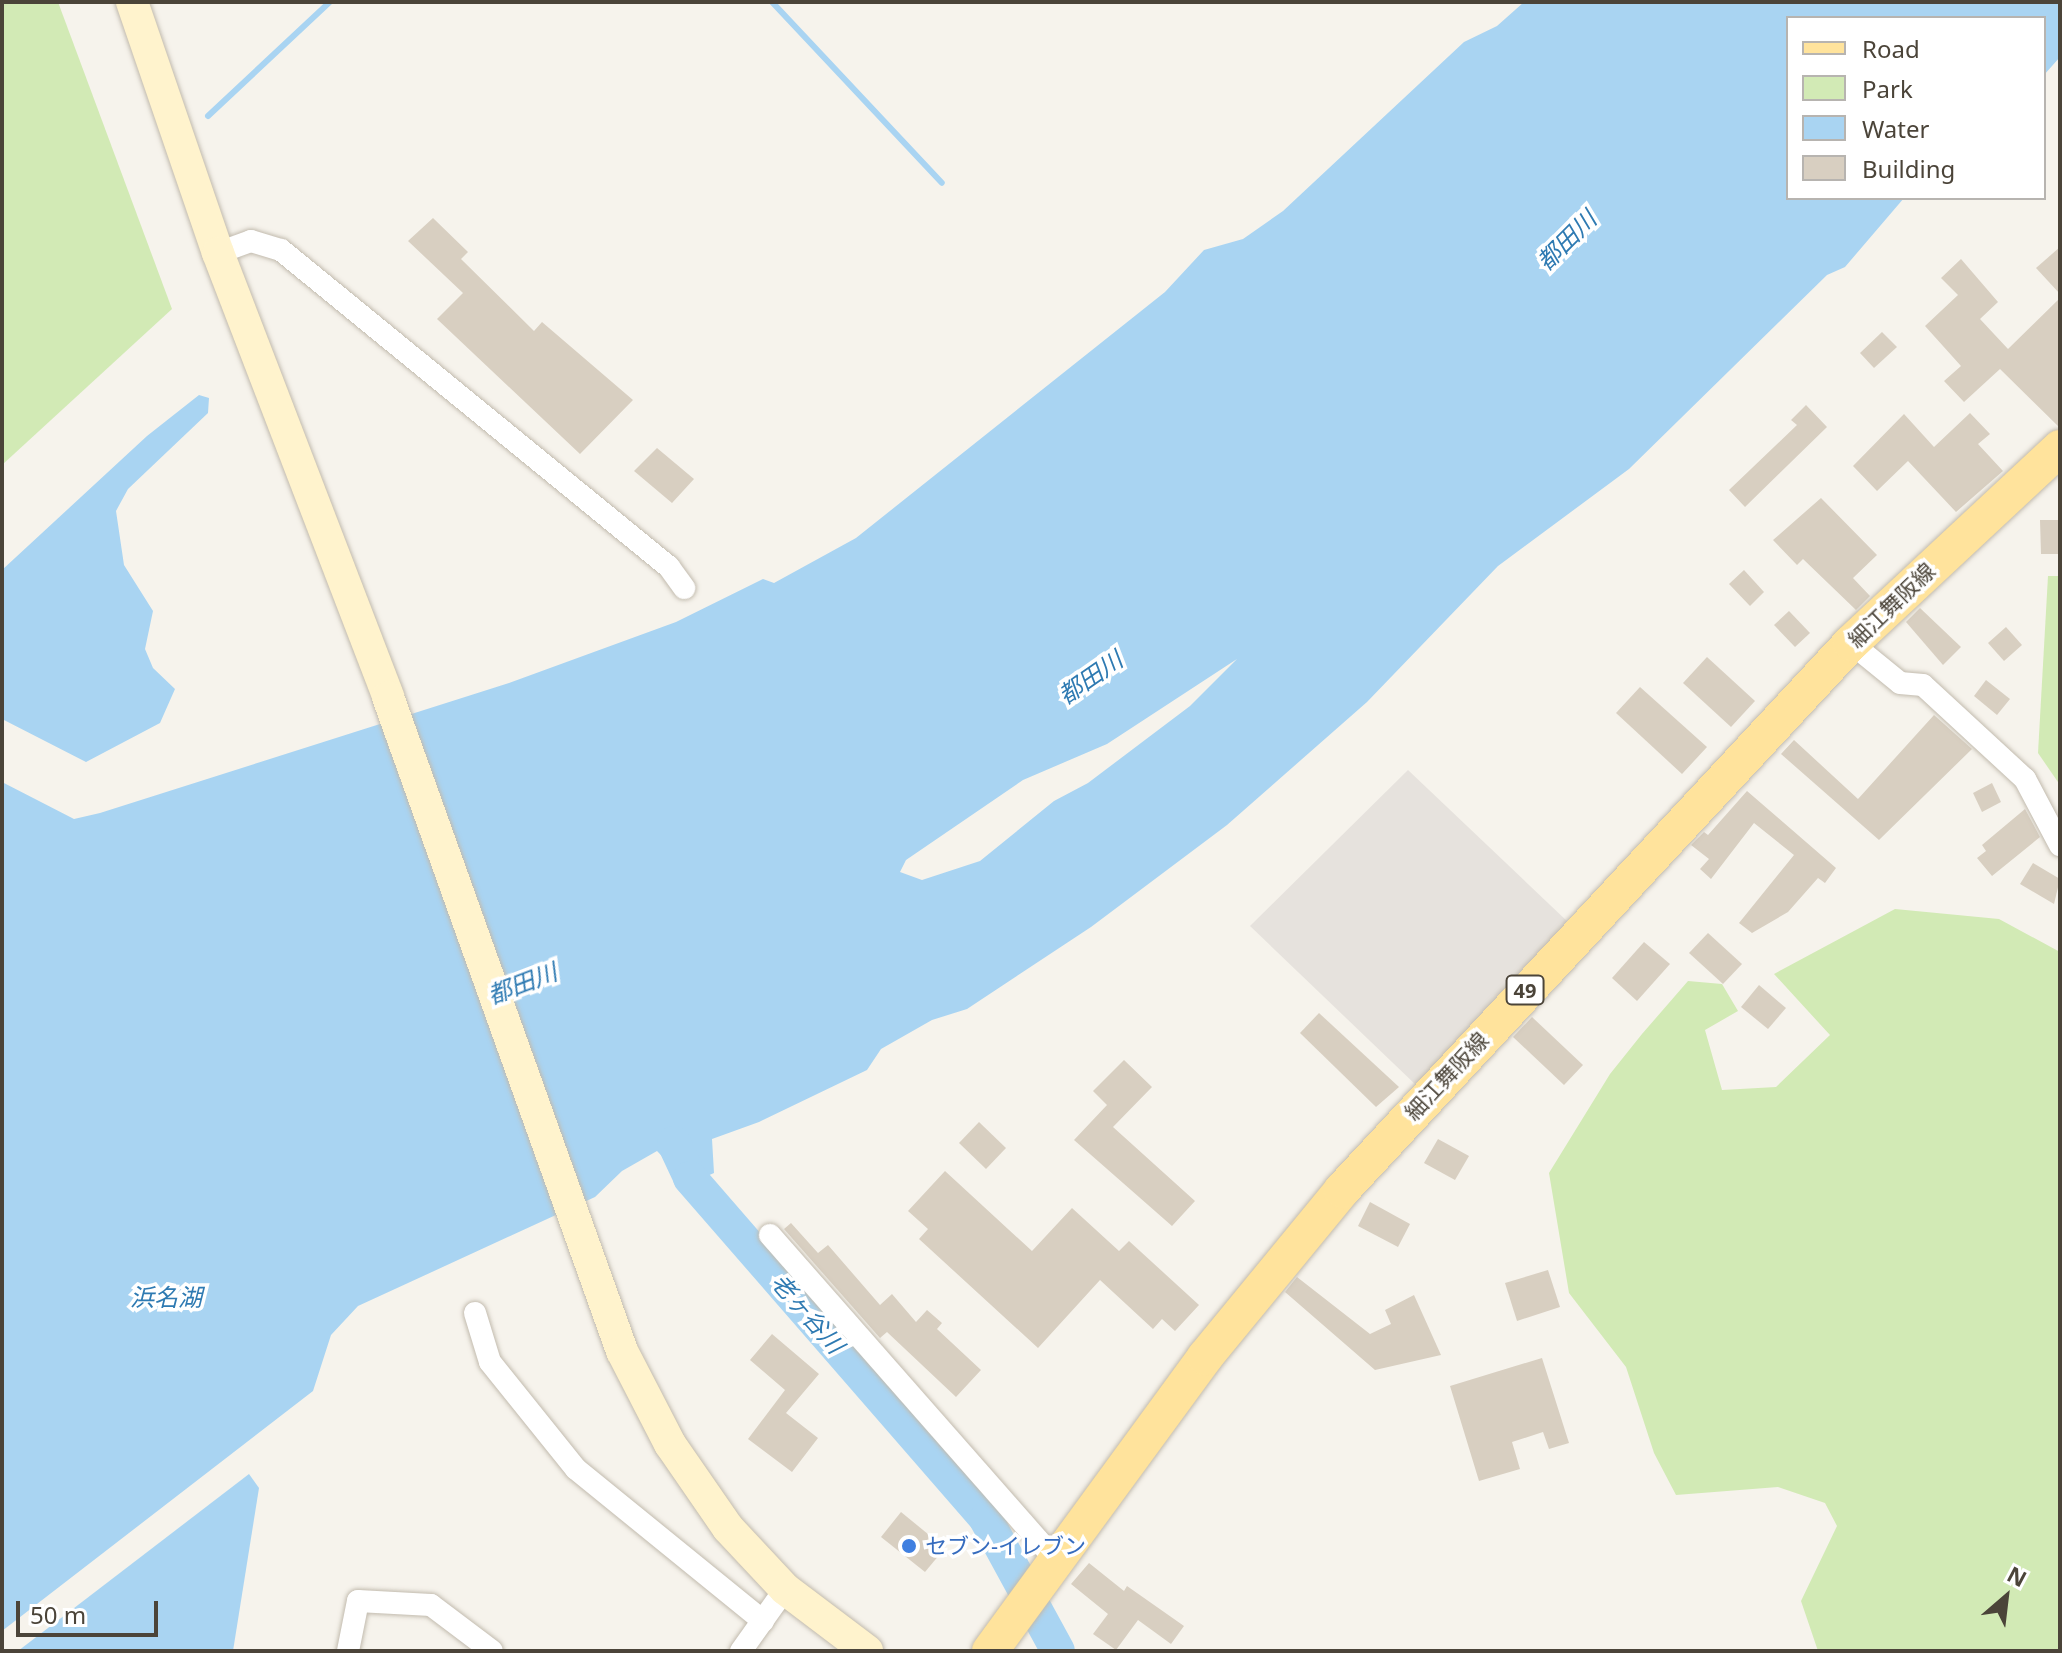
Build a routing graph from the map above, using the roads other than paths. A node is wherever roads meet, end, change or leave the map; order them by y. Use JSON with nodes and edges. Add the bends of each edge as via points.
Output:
{"nodes":[{"id":1,"x":132,"y":2,"type":"edge"},
{"id":2,"x":218,"y":253,"type":"junction"},
{"id":3,"x":2060,"y":448,"type":"edge"},
{"id":4,"x":684,"y":588,"type":"dead end"},
{"id":5,"x":1851,"y":643,"type":"junction"},
{"id":6,"x":2060,"y":845,"type":"edge"},
{"id":7,"x":770,"y":1235,"type":"dead end"},
{"id":8,"x":475,"y":1313,"type":"dead end"},
{"id":9,"x":1049,"y":1570,"type":"junction"},
{"id":10,"x":785,"y":1589,"type":"junction"},
{"id":11,"x":763,"y":1621,"type":"junction"},
{"id":12,"x":348,"y":1651,"type":"edge"},
{"id":13,"x":492,"y":1651,"type":"edge"},
{"id":14,"x":741,"y":1651,"type":"edge"},
{"id":15,"x":867,"y":1651,"type":"edge"},
{"id":16,"x":990,"y":1651,"type":"edge"}],
"edges":[{"from":1,"to":2,"type":"street"},
{"from":2,"to":4,"type":"street","via":[[251,241],[281,250],[669,567]]},
{"from":2,"to":10,"type":"street","via":[[388,697],[622,1351],[670,1444],[728,1528]]},
{"from":3,"to":5,"type":"main road","name":"細江舞阪線","number":"49"},
{"from":5,"to":6,"type":"street","via":[[1900,683],[1923,685],[2025,779]]},
{"from":5,"to":9,"type":"main road","name":"細江舞阪線","number":"49","via":[[1342,1190],[1205,1357]]},
{"from":7,"to":9,"type":"street"},
{"from":8,"to":11,"type":"street","via":[[490,1362],[576,1469]]},
{"from":9,"to":16,"type":"main road","name":"細江舞阪線","number":"49"},
{"from":10,"to":11,"type":"street"},
{"from":10,"to":15,"type":"street"},
{"from":11,"to":14,"type":"street"},
{"from":12,"to":13,"type":"street","via":[[358,1601],[431,1605]]}]}
